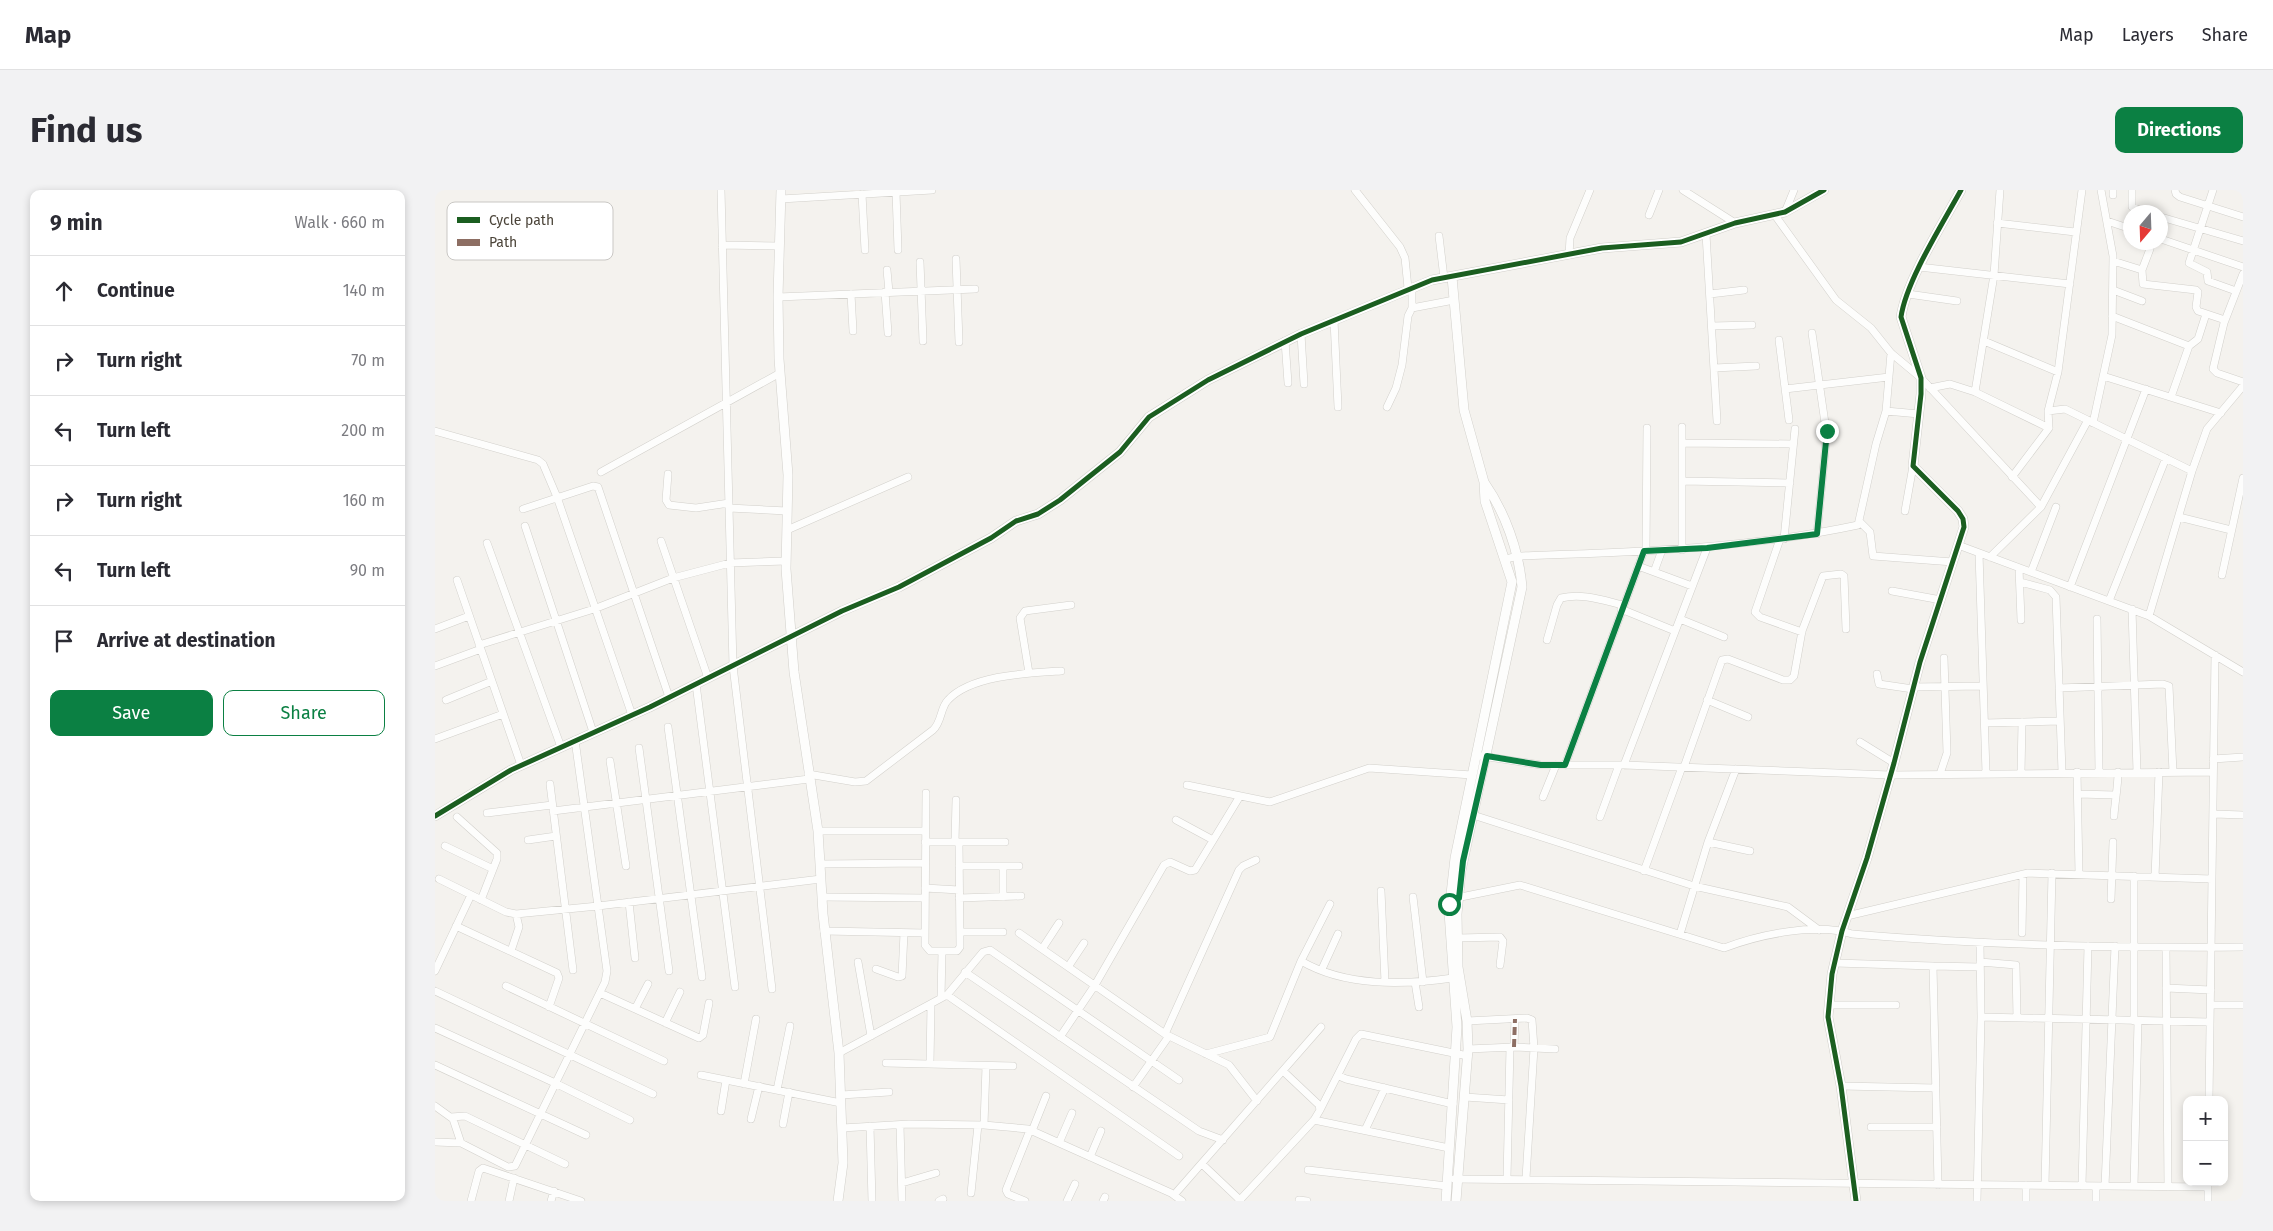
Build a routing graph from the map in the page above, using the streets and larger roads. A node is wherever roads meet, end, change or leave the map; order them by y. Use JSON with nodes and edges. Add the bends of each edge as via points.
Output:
{"nodes":[{"id":1,"x":721,"y":190,"type":"edge"},
{"id":2,"x":932,"y":190,"type":"edge"},
{"id":3,"x":1355,"y":190,"type":"edge"},
{"id":4,"x":1589,"y":190,"type":"edge"},
{"id":5,"x":1659,"y":190,"type":"edge"},
{"id":6,"x":1683,"y":190,"type":"edge"},
{"id":7,"x":1794,"y":190,"type":"edge"},
{"id":8,"x":1824,"y":190,"type":"edge"},
{"id":9,"x":1961,"y":190,"type":"edge"},
{"id":10,"x":2000,"y":190,"type":"edge"},
{"id":11,"x":2082,"y":190,"type":"edge"},
{"id":12,"x":2093,"y":190,"type":"edge"},
{"id":13,"x":2132,"y":190,"type":"edge"},
{"id":14,"x":2175,"y":190,"type":"edge"},
{"id":15,"x":2213,"y":190,"type":"edge"},
{"id":16,"x":2101,"y":191,"type":"edge"},
{"id":17,"x":895,"y":192,"type":"junction"},
{"id":18,"x":781,"y":194,"type":"edge"},
{"id":19,"x":862,"y":194,"type":"junction"},
{"id":20,"x":2132,"y":205,"type":"edge"},
{"id":21,"x":2208,"y":206,"type":"junction"},
{"id":22,"x":1785,"y":212,"type":"junction"},
{"id":23,"x":1649,"y":214,"type":"dead end"},
{"id":24,"x":1774,"y":214,"type":"junction"},
{"id":25,"x":2243,"y":217,"type":"edge"},
{"id":26,"x":2168,"y":219,"type":"edge"},
{"id":27,"x":2107,"y":221,"type":"junction"},
{"id":28,"x":1735,"y":223,"type":"junction"},
{"id":29,"x":1997,"y":223,"type":"junction"},
{"id":30,"x":2123,"y":226,"type":"edge"},
{"id":31,"x":2200,"y":228,"type":"junction"},
{"id":32,"x":2075,"y":232,"type":"junction"},
{"id":33,"x":1706,"y":234,"type":"junction"},
{"id":34,"x":1439,"y":236,"type":"dead end"},
{"id":35,"x":2168,"y":241,"type":"edge"},
{"id":36,"x":2243,"y":241,"type":"edge"},
{"id":37,"x":722,"y":245,"type":"junction"},
{"id":38,"x":779,"y":246,"type":"junction"},
{"id":39,"x":865,"y":250,"type":"dead end"},
{"id":40,"x":899,"y":250,"type":"dead end"},
{"id":41,"x":2150,"y":250,"type":"edge"},
{"id":42,"x":2192,"y":250,"type":"junction"},
{"id":43,"x":1569,"y":255,"type":"junction"},
{"id":44,"x":956,"y":259,"type":"dead end"},
{"id":45,"x":2113,"y":261,"type":"junction"},
{"id":46,"x":920,"y":262,"type":"dead end"},
{"id":47,"x":1919,"y":267,"type":"junction"},
{"id":48,"x":2243,"y":267,"type":"edge"},
{"id":49,"x":887,"y":270,"type":"dead end"},
{"id":50,"x":2142,"y":270,"type":"junction"},
{"id":51,"x":2243,"y":274,"type":"edge"},
{"id":52,"x":1994,"y":275,"type":"junction"},
{"id":53,"x":1448,"y":278,"type":"junction"},
{"id":54,"x":2070,"y":284,"type":"junction"},
{"id":55,"x":1410,"y":288,"type":"junction"},
{"id":56,"x":975,"y":289,"type":"dead end"},
{"id":57,"x":957,"y":290,"type":"junction"},
{"id":58,"x":1744,"y":290,"type":"dead end"},
{"id":59,"x":2113,"y":290,"type":"junction"},
{"id":60,"x":921,"y":291,"type":"junction"},
{"id":61,"x":2236,"y":291,"type":"junction"},
{"id":62,"x":887,"y":292,"type":"junction"},
{"id":63,"x":851,"y":294,"type":"junction"},
{"id":64,"x":1710,"y":294,"type":"junction"},
{"id":65,"x":1908,"y":294,"type":"junction"},
{"id":66,"x":778,"y":298,"type":"junction"},
{"id":67,"x":1454,"y":300,"type":"junction"},
{"id":68,"x":1957,"y":301,"type":"dead end"},
{"id":69,"x":2142,"y":301,"type":"dead end"},
{"id":70,"x":1412,"y":308,"type":"junction"},
{"id":71,"x":2206,"y":314,"type":"junction"},
{"id":72,"x":2112,"y":316,"type":"junction"},
{"id":73,"x":1334,"y":320,"type":"junction"},
{"id":74,"x":2225,"y":320,"type":"junction"},
{"id":75,"x":1752,"y":325,"type":"dead end"},
{"id":76,"x":1711,"y":326,"type":"junction"},
{"id":77,"x":853,"y":331,"type":"dead end"},
{"id":78,"x":888,"y":333,"type":"dead end"},
{"id":79,"x":1812,"y":333,"type":"dead end"},
{"id":80,"x":1301,"y":334,"type":"junction"},
{"id":81,"x":1779,"y":340,"type":"dead end"},
{"id":82,"x":923,"y":341,"type":"dead end"},
{"id":83,"x":1285,"y":341,"type":"junction"},
{"id":84,"x":1984,"y":341,"type":"junction"},
{"id":85,"x":959,"y":342,"type":"dead end"},
{"id":86,"x":2189,"y":346,"type":"junction"},
{"id":87,"x":1891,"y":353,"type":"junction"},
{"id":88,"x":1756,"y":366,"type":"dead end"},
{"id":89,"x":1714,"y":368,"type":"junction"},
{"id":90,"x":2058,"y":372,"type":"junction"},
{"id":91,"x":780,"y":373,"type":"junction"},
{"id":92,"x":2103,"y":376,"type":"junction"},
{"id":93,"x":1889,"y":377,"type":"junction"},
{"id":94,"x":1921,"y":378,"type":"junction"},
{"id":95,"x":2243,"y":382,"type":"edge"},
{"id":96,"x":1288,"y":383,"type":"dead end"},
{"id":97,"x":1304,"y":384,"type":"dead end"},
{"id":98,"x":1820,"y":384,"type":"junction"},
{"id":99,"x":2243,"y":386,"type":"edge"},
{"id":100,"x":1785,"y":388,"type":"junction"},
{"id":101,"x":1930,"y":388,"type":"junction"},
{"id":102,"x":2146,"y":389,"type":"junction"},
{"id":103,"x":1975,"y":392,"type":"junction"},
{"id":104,"x":2171,"y":397,"type":"junction"},
{"id":105,"x":726,"y":403,"type":"junction"},
{"id":106,"x":1338,"y":407,"type":"dead end"},
{"id":107,"x":1387,"y":407,"type":"dead end"},
{"id":108,"x":1886,"y":411,"type":"junction"},
{"id":109,"x":2049,"y":411,"type":"junction"},
{"id":110,"x":2221,"y":413,"type":"junction"},
{"id":111,"x":1919,"y":414,"type":"junction"},
{"id":112,"x":1789,"y":420,"type":"dead end"},
{"id":113,"x":1717,"y":421,"type":"dead end"},
{"id":114,"x":2091,"y":421,"type":"junction"},
{"id":115,"x":1825,"y":423,"type":"dead end"},
{"id":116,"x":1682,"y":427,"type":"dead end"},
{"id":117,"x":1647,"y":428,"type":"dead end"},
{"id":118,"x":2049,"y":428,"type":"junction"},
{"id":119,"x":1795,"y":429,"type":"dead end"},
{"id":120,"x":435,"y":431,"type":"edge"},
{"id":121,"x":1827,"y":431,"type":"dead end"},
{"id":122,"x":2127,"y":439,"type":"junction"},
{"id":123,"x":1682,"y":443,"type":"junction"},
{"id":124,"x":1793,"y":444,"type":"junction"},
{"id":125,"x":2166,"y":458,"type":"junction"},
{"id":126,"x":1913,"y":466,"type":"junction"},
{"id":127,"x":2192,"y":471,"type":"junction"},
{"id":128,"x":601,"y":472,"type":"dead end"},
{"id":129,"x":668,"y":474,"type":"dead end"},
{"id":130,"x":908,"y":477,"type":"dead end"},
{"id":131,"x":2012,"y":477,"type":"junction"},
{"id":132,"x":2243,"y":478,"type":"edge"},
{"id":133,"x":1682,"y":481,"type":"junction"},
{"id":134,"x":1484,"y":482,"type":"junction"},
{"id":135,"x":1789,"y":483,"type":"junction"},
{"id":136,"x":557,"y":497,"type":"junction"},
{"id":137,"x":729,"y":506,"type":"junction"},
{"id":138,"x":2041,"y":506,"type":"junction"},
{"id":139,"x":2056,"y":507,"type":"dead end"},
{"id":140,"x":523,"y":508,"type":"dead end"},
{"id":141,"x":787,"y":511,"type":"junction"},
{"id":142,"x":1905,"y":511,"type":"dead end"},
{"id":143,"x":2179,"y":517,"type":"junction"},
{"id":144,"x":1859,"y":521,"type":"junction"},
{"id":145,"x":525,"y":526,"type":"dead end"},
{"id":146,"x":787,"y":530,"type":"junction"},
{"id":147,"x":2231,"y":530,"type":"junction"},
{"id":148,"x":1817,"y":534,"type":"junction"},
{"id":149,"x":1782,"y":539,"type":"junction"},
{"id":150,"x":661,"y":541,"type":"dead end"},
{"id":151,"x":487,"y":543,"type":"dead end"},
{"id":152,"x":1958,"y":545,"type":"junction"},
{"id":153,"x":1707,"y":548,"type":"junction"},
{"id":154,"x":1662,"y":550,"type":"junction"},
{"id":155,"x":1682,"y":550,"type":"junction"},
{"id":156,"x":1645,"y":551,"type":"junction"},
{"id":157,"x":1979,"y":553,"type":"junction"},
{"id":158,"x":1518,"y":556,"type":"junction"},
{"id":159,"x":1990,"y":557,"type":"junction"},
{"id":160,"x":1506,"y":559,"type":"junction"},
{"id":161,"x":786,"y":561,"type":"junction"},
{"id":162,"x":1953,"y":562,"type":"junction"},
{"id":163,"x":730,"y":563,"type":"junction"},
{"id":164,"x":1638,"y":566,"type":"junction"},
{"id":165,"x":2019,"y":568,"type":"junction"},
{"id":166,"x":1654,"y":572,"type":"junction"},
{"id":167,"x":2031,"y":572,"type":"junction"},
{"id":168,"x":2221,"y":575,"type":"dead end"},
{"id":169,"x":673,"y":578,"type":"junction"},
{"id":170,"x":457,"y":580,"type":"dead end"},
{"id":171,"x":2019,"y":582,"type":"junction"},
{"id":172,"x":1692,"y":586,"type":"junction"},
{"id":173,"x":2070,"y":587,"type":"junction"},
{"id":174,"x":1892,"y":591,"type":"dead end"},
{"id":175,"x":634,"y":593,"type":"junction"},
{"id":176,"x":1941,"y":600,"type":"junction"},
{"id":177,"x":2109,"y":601,"type":"junction"},
{"id":178,"x":1071,"y":605,"type":"dead end"},
{"id":179,"x":1622,"y":607,"type":"junction"},
{"id":180,"x":594,"y":609,"type":"junction"},
{"id":181,"x":2132,"y":609,"type":"junction"},
{"id":182,"x":469,"y":616,"type":"junction"},
{"id":183,"x":2149,"y":616,"type":"junction"},
{"id":184,"x":1680,"y":619,"type":"junction"},
{"id":185,"x":2097,"y":619,"type":"dead end"},
{"id":186,"x":557,"y":620,"type":"junction"},
{"id":187,"x":2021,"y":620,"type":"dead end"},
{"id":188,"x":435,"y":628,"type":"edge"},
{"id":189,"x":1845,"y":629,"type":"dead end"},
{"id":190,"x":1675,"y":631,"type":"junction"},
{"id":191,"x":1802,"y":632,"type":"junction"},
{"id":192,"x":518,"y":633,"type":"junction"},
{"id":193,"x":791,"y":637,"type":"junction"},
{"id":194,"x":1724,"y":637,"type":"dead end"},
{"id":195,"x":1547,"y":640,"type":"dead end"},
{"id":196,"x":480,"y":647,"type":"junction"},
{"id":197,"x":2215,"y":655,"type":"junction"},
{"id":198,"x":1944,"y":658,"type":"dead end"},
{"id":199,"x":435,"y":666,"type":"edge"},
{"id":200,"x":733,"y":666,"type":"junction"},
{"id":201,"x":1061,"y":670,"type":"dead end"},
{"id":202,"x":2243,"y":672,"type":"edge"},
{"id":203,"x":1029,"y":673,"type":"junction"},
{"id":204,"x":1877,"y":674,"type":"dead end"},
{"id":205,"x":708,"y":678,"type":"junction"},
{"id":206,"x":492,"y":681,"type":"junction"},
{"id":207,"x":696,"y":684,"type":"junction"},
{"id":208,"x":2134,"y":685,"type":"junction"},
{"id":209,"x":1983,"y":686,"type":"junction"},
{"id":210,"x":2097,"y":686,"type":"junction"},
{"id":211,"x":1945,"y":687,"type":"junction"},
{"id":212,"x":1913,"y":688,"type":"junction"},
{"id":213,"x":2059,"y":688,"type":"junction"},
{"id":214,"x":669,"y":697,"type":"junction"},
{"id":215,"x":446,"y":700,"type":"dead end"},
{"id":216,"x":1707,"y":700,"type":"junction"},
{"id":217,"x":503,"y":714,"type":"junction"},
{"id":218,"x":632,"y":715,"type":"junction"},
{"id":219,"x":1748,"y":717,"type":"dead end"},
{"id":220,"x":2060,"y":721,"type":"junction"},
{"id":221,"x":2022,"y":722,"type":"junction"},
{"id":222,"x":1985,"y":723,"type":"junction"},
{"id":223,"x":669,"y":726,"type":"dead end"},
{"id":224,"x":593,"y":732,"type":"junction"},
{"id":225,"x":435,"y":739,"type":"edge"},
{"id":226,"x":575,"y":740,"type":"junction"},
{"id":227,"x":1860,"y":742,"type":"dead end"},
{"id":228,"x":561,"y":747,"type":"junction"},
{"id":229,"x":639,"y":748,"type":"dead end"},
{"id":230,"x":1476,"y":756,"type":"junction"},
{"id":231,"x":1487,"y":756,"type":"junction"},
{"id":232,"x":2243,"y":757,"type":"edge"},
{"id":233,"x":2213,"y":759,"type":"junction"},
{"id":234,"x":611,"y":761,"type":"dead end"},
{"id":235,"x":1894,"y":763,"type":"junction"},
{"id":236,"x":521,"y":765,"type":"junction"},
{"id":237,"x":1556,"y":765,"type":"junction"},
{"id":238,"x":1565,"y":765,"type":"junction"},
{"id":239,"x":1622,"y":765,"type":"junction"},
{"id":240,"x":1683,"y":767,"type":"junction"},
{"id":241,"x":1736,"y":769,"type":"junction"},
{"id":242,"x":2062,"y":772,"type":"junction"},
{"id":243,"x":2077,"y":772,"type":"junction"},
{"id":244,"x":2099,"y":772,"type":"junction"},
{"id":245,"x":2118,"y":772,"type":"junction"},
{"id":246,"x":2137,"y":772,"type":"junction"},
{"id":247,"x":2159,"y":772,"type":"junction"},
{"id":248,"x":2173,"y":772,"type":"junction"},
{"id":249,"x":2213,"y":772,"type":"junction"},
{"id":250,"x":1986,"y":773,"type":"junction"},
{"id":251,"x":2021,"y":773,"type":"junction"},
{"id":252,"x":1940,"y":774,"type":"junction"},
{"id":253,"x":1472,"y":775,"type":"junction"},
{"id":254,"x":1890,"y":775,"type":"junction"},
{"id":255,"x":809,"y":776,"type":"junction"},
{"id":256,"x":550,"y":784,"type":"dead end"},
{"id":257,"x":1187,"y":785,"type":"dead end"},
{"id":258,"x":747,"y":786,"type":"junction"},
{"id":259,"x":709,"y":791,"type":"junction"},
{"id":260,"x":925,"y":793,"type":"dead end"},
{"id":261,"x":2078,"y":794,"type":"junction"},
{"id":262,"x":677,"y":795,"type":"junction"},
{"id":263,"x":2115,"y":795,"type":"junction"},
{"id":264,"x":1240,"y":796,"type":"junction"},
{"id":265,"x":1543,"y":797,"type":"dead end"},
{"id":266,"x":647,"y":799,"type":"junction"},
{"id":267,"x":956,"y":800,"type":"dead end"},
{"id":268,"x":616,"y":803,"type":"junction"},
{"id":269,"x":585,"y":807,"type":"junction"},
{"id":270,"x":553,"y":808,"type":"junction"},
{"id":271,"x":487,"y":814,"type":"dead end"},
{"id":272,"x":2214,"y":814,"type":"junction"},
{"id":273,"x":2243,"y":814,"type":"edge"},
{"id":274,"x":1473,"y":815,"type":"junction"},
{"id":275,"x":435,"y":816,"type":"edge"},
{"id":276,"x":2115,"y":816,"type":"dead end"},
{"id":277,"x":457,"y":817,"type":"dead end"},
{"id":278,"x":1600,"y":817,"type":"dead end"},
{"id":279,"x":1176,"y":820,"type":"dead end"},
{"id":280,"x":818,"y":831,"type":"junction"},
{"id":281,"x":925,"y":831,"type":"junction"},
{"id":282,"x":556,"y":836,"type":"junction"},
{"id":283,"x":527,"y":840,"type":"dead end"},
{"id":284,"x":1213,"y":840,"type":"junction"},
{"id":285,"x":925,"y":842,"type":"junction"},
{"id":286,"x":957,"y":842,"type":"junction"},
{"id":287,"x":1005,"y":842,"type":"dead end"},
{"id":288,"x":1708,"y":842,"type":"junction"},
{"id":289,"x":2113,"y":842,"type":"dead end"},
{"id":290,"x":445,"y":846,"type":"dead end"},
{"id":291,"x":1750,"y":851,"type":"dead end"},
{"id":292,"x":1256,"y":860,"type":"dead end"},
{"id":293,"x":925,"y":863,"type":"junction"},
{"id":294,"x":820,"y":864,"type":"junction"},
{"id":295,"x":626,"y":866,"type":"dead end"},
{"id":296,"x":959,"y":866,"type":"junction"},
{"id":297,"x":1003,"y":866,"type":"junction"},
{"id":298,"x":1019,"y":866,"type":"dead end"},
{"id":299,"x":493,"y":869,"type":"junction"},
{"id":300,"x":1644,"y":870,"type":"junction"},
{"id":301,"x":2052,"y":873,"type":"junction"},
{"id":302,"x":2023,"y":874,"type":"junction"},
{"id":303,"x":2079,"y":874,"type":"junction"},
{"id":304,"x":2113,"y":875,"type":"junction"},
{"id":305,"x":2134,"y":876,"type":"junction"},
{"id":306,"x":2155,"y":877,"type":"junction"},
{"id":307,"x":439,"y":879,"type":"dead end"},
{"id":308,"x":821,"y":879,"type":"junction"},
{"id":309,"x":2212,"y":879,"type":"junction"},
{"id":310,"x":759,"y":886,"type":"junction"},
{"id":311,"x":1694,"y":886,"type":"junction"},
{"id":312,"x":925,"y":888,"type":"junction"},
{"id":313,"x":722,"y":891,"type":"junction"},
{"id":314,"x":1381,"y":891,"type":"dead end"},
{"id":315,"x":959,"y":894,"type":"junction"},
{"id":316,"x":471,"y":895,"type":"junction"},
{"id":317,"x":691,"y":895,"type":"junction"},
{"id":318,"x":1021,"y":896,"type":"dead end"},
{"id":319,"x":822,"y":897,"type":"junction"},
{"id":320,"x":1003,"y":897,"type":"junction"},
{"id":321,"x":1413,"y":897,"type":"dead end"},
{"id":322,"x":925,"y":898,"type":"junction"},
{"id":323,"x":1455,"y":898,"type":"junction"},
{"id":324,"x":659,"y":899,"type":"junction"},
{"id":325,"x":2111,"y":899,"type":"dead end"},
{"id":326,"x":481,"y":900,"type":"junction"},
{"id":327,"x":629,"y":902,"type":"junction"},
{"id":328,"x":1330,"y":904,"type":"dead end"},
{"id":329,"x":598,"y":906,"type":"junction"},
{"id":330,"x":565,"y":909,"type":"junction"},
{"id":331,"x":516,"y":914,"type":"junction"},
{"id":332,"x":1847,"y":916,"type":"junction"},
{"id":333,"x":1059,"y":923,"type":"dead end"},
{"id":334,"x":457,"y":926,"type":"junction"},
{"id":335,"x":825,"y":931,"type":"junction"},
{"id":336,"x":1819,"y":931,"type":"junction"},
{"id":337,"x":1843,"y":931,"type":"junction"},
{"id":338,"x":960,"y":932,"type":"junction"},
{"id":339,"x":1003,"y":932,"type":"dead end"},
{"id":340,"x":905,"y":933,"type":"junction"},
{"id":341,"x":925,"y":933,"type":"junction"},
{"id":342,"x":1019,"y":933,"type":"dead end"},
{"id":343,"x":2022,"y":933,"type":"dead end"},
{"id":344,"x":1338,"y":934,"type":"dead end"},
{"id":345,"x":1680,"y":934,"type":"junction"},
{"id":346,"x":1458,"y":938,"type":"junction"},
{"id":347,"x":1084,"y":943,"type":"dead end"},
{"id":348,"x":1980,"y":943,"type":"junction"},
{"id":349,"x":2051,"y":946,"type":"junction"},
{"id":350,"x":2088,"y":946,"type":"junction"},
{"id":351,"x":2115,"y":946,"type":"junction"},
{"id":352,"x":2133,"y":947,"type":"junction"},
{"id":353,"x":2211,"y":947,"type":"junction"},
{"id":354,"x":2243,"y":947,"type":"edge"},
{"id":355,"x":1042,"y":948,"type":"junction"},
{"id":356,"x":2166,"y":948,"type":"junction"},
{"id":357,"x":511,"y":950,"type":"junction"},
{"id":358,"x":942,"y":951,"type":"junction"},
{"id":359,"x":435,"y":952,"type":"edge"},
{"id":360,"x":443,"y":955,"type":"junction"},
{"id":361,"x":635,"y":958,"type":"dead end"},
{"id":362,"x":1301,"y":961,"type":"junction"},
{"id":363,"x":858,"y":962,"type":"dead end"},
{"id":364,"x":1835,"y":963,"type":"junction"},
{"id":365,"x":1980,"y":964,"type":"junction"},
{"id":366,"x":1500,"y":965,"type":"dead end"},
{"id":367,"x":1068,"y":966,"type":"junction"},
{"id":368,"x":1933,"y":966,"type":"junction"},
{"id":369,"x":573,"y":970,"type":"dead end"},
{"id":370,"x":876,"y":970,"type":"dead end"},
{"id":371,"x":1322,"y":970,"type":"junction"},
{"id":372,"x":435,"y":971,"type":"edge"},
{"id":373,"x":669,"y":972,"type":"dead end"},
{"id":374,"x":965,"y":972,"type":"junction"},
{"id":375,"x":1455,"y":974,"type":"junction"},
{"id":376,"x":702,"y":977,"type":"dead end"},
{"id":377,"x":1385,"y":982,"type":"junction"},
{"id":378,"x":1415,"y":982,"type":"junction"},
{"id":379,"x":1423,"y":982,"type":"junction"},
{"id":380,"x":648,"y":984,"type":"dead end"},
{"id":381,"x":1095,"y":985,"type":"junction"},
{"id":382,"x":506,"y":986,"type":"dead end"},
{"id":383,"x":735,"y":987,"type":"dead end"},
{"id":384,"x":2166,"y":988,"type":"junction"},
{"id":385,"x":772,"y":989,"type":"dead end"},
{"id":386,"x":2211,"y":990,"type":"junction"},
{"id":387,"x":435,"y":991,"type":"edge"},
{"id":388,"x":680,"y":992,"type":"dead end"},
{"id":389,"x":600,"y":993,"type":"junction"},
{"id":390,"x":944,"y":996,"type":"junction"},
{"id":391,"x":709,"y":1003,"type":"dead end"},
{"id":392,"x":931,"y":1004,"type":"junction"},
{"id":393,"x":1829,"y":1005,"type":"junction"},
{"id":394,"x":1896,"y":1005,"type":"dead end"},
{"id":395,"x":2211,"y":1005,"type":"junction"},
{"id":396,"x":2243,"y":1005,"type":"edge"},
{"id":397,"x":549,"y":1006,"type":"junction"},
{"id":398,"x":1419,"y":1007,"type":"dead end"},
{"id":399,"x":635,"y":1010,"type":"junction"},
{"id":400,"x":1078,"y":1011,"type":"junction"},
{"id":401,"x":1981,"y":1017,"type":"junction"},
{"id":402,"x":2017,"y":1018,"type":"junction"},
{"id":403,"x":756,"y":1019,"type":"dead end"},
{"id":404,"x":1515,"y":1019,"type":"junction"},
{"id":405,"x":2049,"y":1019,"type":"junction"},
{"id":406,"x":2087,"y":1020,"type":"junction"},
{"id":407,"x":2113,"y":1020,"type":"junction"},
{"id":408,"x":2167,"y":1020,"type":"junction"},
{"id":409,"x":1467,"y":1021,"type":"junction"},
{"id":410,"x":2136,"y":1021,"type":"junction"},
{"id":411,"x":2210,"y":1022,"type":"junction"},
{"id":412,"x":585,"y":1023,"type":"junction"},
{"id":413,"x":665,"y":1023,"type":"junction"},
{"id":414,"x":790,"y":1026,"type":"dead end"},
{"id":415,"x":1321,"y":1027,"type":"dead end"},
{"id":416,"x":435,"y":1028,"type":"edge"},
{"id":417,"x":1167,"y":1035,"type":"junction"},
{"id":418,"x":871,"y":1036,"type":"junction"},
{"id":419,"x":1060,"y":1037,"type":"junction"},
{"id":420,"x":1512,"y":1047,"type":"junction"},
{"id":421,"x":1534,"y":1048,"type":"junction"},
{"id":422,"x":1555,"y":1049,"type":"dead end"},
{"id":423,"x":1468,"y":1052,"type":"junction"},
{"id":424,"x":570,"y":1053,"type":"junction"},
{"id":425,"x":839,"y":1053,"type":"junction"},
{"id":426,"x":1455,"y":1053,"type":"junction"},
{"id":427,"x":1206,"y":1054,"type":"junction"},
{"id":428,"x":665,"y":1061,"type":"dead end"},
{"id":429,"x":1151,"y":1062,"type":"junction"},
{"id":430,"x":886,"y":1063,"type":"dead end"},
{"id":431,"x":435,"y":1064,"type":"edge"},
{"id":432,"x":930,"y":1064,"type":"junction"},
{"id":433,"x":986,"y":1066,"type":"junction"},
{"id":434,"x":1013,"y":1066,"type":"dead end"},
{"id":435,"x":1283,"y":1071,"type":"junction"},
{"id":436,"x":701,"y":1075,"type":"dead end"},
{"id":437,"x":1339,"y":1076,"type":"junction"},
{"id":438,"x":726,"y":1080,"type":"junction"},
{"id":439,"x":1179,"y":1080,"type":"dead end"},
{"id":440,"x":555,"y":1083,"type":"junction"},
{"id":441,"x":744,"y":1084,"type":"junction"},
{"id":442,"x":759,"y":1086,"type":"junction"},
{"id":443,"x":1841,"y":1086,"type":"junction"},
{"id":444,"x":1133,"y":1087,"type":"junction"},
{"id":445,"x":1385,"y":1088,"type":"junction"},
{"id":446,"x":1936,"y":1088,"type":"junction"},
{"id":447,"x":777,"y":1090,"type":"junction"},
{"id":448,"x":789,"y":1092,"type":"junction"},
{"id":449,"x":889,"y":1092,"type":"dead end"},
{"id":450,"x":653,"y":1094,"type":"dead end"},
{"id":451,"x":1046,"y":1096,"type":"dead end"},
{"id":452,"x":2209,"y":1096,"type":"edge"},
{"id":453,"x":1465,"y":1097,"type":"junction"},
{"id":454,"x":841,"y":1099,"type":"junction"},
{"id":455,"x":1257,"y":1100,"type":"junction"},
{"id":456,"x":1509,"y":1100,"type":"junction"},
{"id":457,"x":1453,"y":1104,"type":"junction"},
{"id":458,"x":435,"y":1106,"type":"edge"},
{"id":459,"x":1320,"y":1110,"type":"junction"},
{"id":460,"x":721,"y":1111,"type":"dead end"},
{"id":461,"x":1072,"y":1113,"type":"dead end"},
{"id":462,"x":541,"y":1114,"type":"junction"},
{"id":463,"x":451,"y":1117,"type":"junction"},
{"id":464,"x":751,"y":1119,"type":"dead end"},
{"id":465,"x":630,"y":1120,"type":"dead end"},
{"id":466,"x":1314,"y":1120,"type":"junction"},
{"id":467,"x":783,"y":1124,"type":"dead end"},
{"id":468,"x":900,"y":1125,"type":"junction"},
{"id":469,"x":981,"y":1125,"type":"junction"},
{"id":470,"x":870,"y":1126,"type":"junction"},
{"id":471,"x":1871,"y":1127,"type":"dead end"},
{"id":472,"x":1937,"y":1127,"type":"junction"},
{"id":473,"x":842,"y":1128,"type":"junction"},
{"id":474,"x":1031,"y":1130,"type":"junction"},
{"id":475,"x":1365,"y":1130,"type":"junction"},
{"id":476,"x":1101,"y":1131,"type":"dead end"},
{"id":477,"x":586,"y":1134,"type":"dead end"},
{"id":478,"x":1223,"y":1140,"type":"junction"},
{"id":479,"x":435,"y":1142,"type":"edge"},
{"id":480,"x":461,"y":1143,"type":"junction"},
{"id":481,"x":1059,"y":1143,"type":"junction"},
{"id":482,"x":525,"y":1145,"type":"junction"},
{"id":483,"x":1449,"y":1148,"type":"junction"},
{"id":484,"x":1179,"y":1156,"type":"dead end"},
{"id":485,"x":1090,"y":1157,"type":"junction"},
{"id":486,"x":565,"y":1164,"type":"dead end"},
{"id":487,"x":1202,"y":1164,"type":"junction"},
{"id":488,"x":1308,"y":1170,"type":"dead end"},
{"id":489,"x":936,"y":1173,"type":"dead end"},
{"id":490,"x":514,"y":1178,"type":"junction"},
{"id":491,"x":1507,"y":1178,"type":"junction"},
{"id":492,"x":1527,"y":1178,"type":"junction"},
{"id":493,"x":1458,"y":1179,"type":"junction"},
{"id":494,"x":1447,"y":1182,"type":"junction"},
{"id":495,"x":902,"y":1183,"type":"junction"},
{"id":496,"x":1854,"y":1183,"type":"junction"},
{"id":497,"x":1075,"y":1184,"type":"dead end"},
{"id":498,"x":1938,"y":1185,"type":"junction"},
{"id":499,"x":1977,"y":1185,"type":"junction"},
{"id":500,"x":2026,"y":1185,"type":"junction"},
{"id":501,"x":2045,"y":1186,"type":"junction"},
{"id":502,"x":2082,"y":1186,"type":"junction"},
{"id":503,"x":2096,"y":1186,"type":"junction"},
{"id":504,"x":2105,"y":1186,"type":"junction"},
{"id":505,"x":2134,"y":1186,"type":"junction"},
{"id":506,"x":2188,"y":1186,"type":"edge"},
{"id":507,"x":2208,"y":1186,"type":"edge"},
{"id":508,"x":2168,"y":1187,"type":"junction"},
{"id":509,"x":554,"y":1191,"type":"junction"},
{"id":510,"x":971,"y":1194,"type":"dead end"},
{"id":511,"x":1174,"y":1195,"type":"junction"},
{"id":512,"x":471,"y":1201,"type":"edge"},
{"id":513,"x":509,"y":1201,"type":"edge"},
{"id":514,"x":551,"y":1201,"type":"edge"},
{"id":515,"x":581,"y":1201,"type":"edge"},
{"id":516,"x":838,"y":1201,"type":"edge"},
{"id":517,"x":872,"y":1201,"type":"edge"},
{"id":518,"x":902,"y":1201,"type":"edge"},
{"id":519,"x":1025,"y":1201,"type":"edge"},
{"id":520,"x":1067,"y":1201,"type":"edge"},
{"id":521,"x":1182,"y":1201,"type":"edge"},
{"id":522,"x":1239,"y":1201,"type":"edge"},
{"id":523,"x":1446,"y":1201,"type":"edge"},
{"id":524,"x":1456,"y":1201,"type":"edge"},
{"id":525,"x":1856,"y":1201,"type":"edge"},
{"id":526,"x":1977,"y":1201,"type":"edge"},
{"id":527,"x":2026,"y":1201,"type":"edge"},
{"id":528,"x":2096,"y":1201,"type":"edge"},
{"id":529,"x":2208,"y":1201,"type":"edge"}],
"edges":[{"from":1,"to":37,"type":"street"},
{"from":2,"to":17,"type":"street"},
{"from":3,"to":55,"type":"street","via":[[1400,247]]},
{"from":4,"to":43,"type":"street","via":[[1570,238]]},
{"from":5,"to":23,"type":"street"},
{"from":6,"to":28,"type":"street"},
{"from":7,"to":22,"type":"street"},
{"from":8,"to":22,"type":"street"},
{"from":9,"to":47,"type":"street"},
{"from":10,"to":29,"type":"street"},
{"from":11,"to":32,"type":"street"},
{"from":12,"to":16,"type":"street"},
{"from":13,"to":20,"type":"street"},
{"from":14,"to":21,"type":"street","via":[[2179,197]]},
{"from":15,"to":21,"type":"street"},
{"from":16,"to":27,"type":"street"},
{"from":17,"to":19,"type":"street"},
{"from":17,"to":40,"type":"street"},
{"from":18,"to":19,"type":"street"},
{"from":18,"to":38,"type":"street"},
{"from":19,"to":39,"type":"street"},
{"from":21,"to":25,"type":"street"},
{"from":21,"to":31,"type":"street"},
{"from":22,"to":24,"type":"street"},
{"from":24,"to":28,"type":"street"},
{"from":24,"to":87,"type":"street","via":[[1832,296],[1871,328]]},
{"from":26,"to":31,"type":"street"},
{"from":27,"to":30,"type":"street"},
{"from":27,"to":45,"type":"street"},
{"from":28,"to":33,"type":"street"},
{"from":29,"to":32,"type":"street"},
{"from":29,"to":52,"type":"street"},
{"from":31,"to":36,"type":"street"},
{"from":31,"to":42,"type":"street"},
{"from":32,"to":54,"type":"street"},
{"from":33,"to":43,"type":"street","via":[[1681,242],[1601,248]]},
{"from":33,"to":64,"type":"street"},
{"from":34,"to":53,"type":"street"},
{"from":35,"to":42,"type":"street"},
{"from":37,"to":38,"type":"street"},
{"from":37,"to":105,"type":"street"},
{"from":38,"to":66,"type":"street"},
{"from":41,"to":50,"type":"street"},
{"from":42,"to":48,"type":"street"},
{"from":42,"to":61,"type":"street","via":[[2189,263],[2207,271],[2208,281]]},
{"from":43,"to":53,"type":"street"},
{"from":44,"to":57,"type":"street"},
{"from":45,"to":50,"type":"street"},
{"from":45,"to":59,"type":"street"},
{"from":46,"to":60,"type":"street"},
{"from":47,"to":52,"type":"street"},
{"from":47,"to":65,"type":"street"},
{"from":49,"to":62,"type":"street"},
{"from":50,"to":71,"type":"street","via":[[2143,284],[2196,290],[2196,309]]},
{"from":51,"to":61,"type":"street"},
{"from":52,"to":54,"type":"street"},
{"from":52,"to":84,"type":"street"},
{"from":53,"to":55,"type":"street"},
{"from":53,"to":67,"type":"street"},
{"from":54,"to":90,"type":"street"},
{"from":55,"to":70,"type":"street"},
{"from":55,"to":73,"type":"street"},
{"from":56,"to":57,"type":"street"},
{"from":57,"to":60,"type":"street"},
{"from":57,"to":85,"type":"street"},
{"from":58,"to":64,"type":"street"},
{"from":59,"to":69,"type":"street"},
{"from":59,"to":72,"type":"street"},
{"from":60,"to":62,"type":"street"},
{"from":60,"to":82,"type":"street"},
{"from":61,"to":74,"type":"street"},
{"from":62,"to":63,"type":"street"},
{"from":62,"to":78,"type":"street"},
{"from":63,"to":66,"type":"street"},
{"from":63,"to":77,"type":"street"},
{"from":64,"to":76,"type":"street"},
{"from":65,"to":68,"type":"street"},
{"from":65,"to":94,"type":"street","via":[[1901,317]]},
{"from":66,"to":91,"type":"street"},
{"from":67,"to":70,"type":"street"},
{"from":67,"to":134,"type":"street","via":[[1464,410]]},
{"from":70,"to":107,"type":"street","via":[[1408,316],[1402,365]]},
{"from":71,"to":74,"type":"street"},
{"from":71,"to":86,"type":"street","via":[[2198,339]]},
{"from":72,"to":86,"type":"street"},
{"from":72,"to":92,"type":"street","via":[[2112,335]]},
{"from":73,"to":80,"type":"street"},
{"from":73,"to":106,"type":"street"},
{"from":74,"to":95,"type":"street","via":[[2213,369]]},
{"from":75,"to":76,"type":"street"},
{"from":76,"to":89,"type":"street"},
{"from":79,"to":98,"type":"street"},
{"from":80,"to":83,"type":"street"},
{"from":80,"to":97,"type":"street"},
{"from":81,"to":100,"type":"street"},
{"from":83,"to":96,"type":"street"},
{"from":83,"to":193,"type":"street","via":[[1208,380],[1149,417],[1120,452],[1038,514],[1016,521],[991,538],[899,587]]},
{"from":84,"to":90,"type":"street"},
{"from":84,"to":103,"type":"street"},
{"from":86,"to":104,"type":"street"},
{"from":87,"to":93,"type":"street"},
{"from":87,"to":94,"type":"street"},
{"from":88,"to":89,"type":"street"},
{"from":89,"to":113,"type":"street"},
{"from":90,"to":109,"type":"street"},
{"from":91,"to":105,"type":"street"},
{"from":91,"to":141,"type":"street","via":[[788,475]]},
{"from":92,"to":102,"type":"street"},
{"from":92,"to":114,"type":"street"},
{"from":93,"to":98,"type":"street"},
{"from":93,"to":108,"type":"street"},
{"from":94,"to":101,"type":"street"},
{"from":94,"to":111,"type":"street"},
{"from":98,"to":100,"type":"street"},
{"from":98,"to":115,"type":"street"},
{"from":99,"to":110,"type":"street"},
{"from":100,"to":112,"type":"street"},
{"from":101,"to":103,"type":"street","via":[[1950,384]]},
{"from":101,"to":131,"type":"street"},
{"from":102,"to":104,"type":"street"},
{"from":102,"to":122,"type":"street"},
{"from":103,"to":118,"type":"street"},
{"from":104,"to":110,"type":"street"},
{"from":105,"to":128,"type":"street"},
{"from":105,"to":137,"type":"street"},
{"from":108,"to":111,"type":"street"},
{"from":108,"to":144,"type":"street"},
{"from":109,"to":114,"type":"street","via":[[2065,410]]},
{"from":109,"to":118,"type":"street"},
{"from":110,"to":127,"type":"street","via":[[2207,429]]},
{"from":111,"to":126,"type":"street"},
{"from":114,"to":122,"type":"street"},
{"from":114,"to":138,"type":"street"},
{"from":116,"to":123,"type":"street"},
{"from":117,"to":156,"type":"street"},
{"from":118,"to":131,"type":"street"},
{"from":119,"to":124,"type":"street"},
{"from":120,"to":136,"type":"street","via":[[540,461]]},
{"from":121,"to":148,"type":"street"},
{"from":122,"to":125,"type":"street"},
{"from":122,"to":173,"type":"street"},
{"from":123,"to":124,"type":"street"},
{"from":123,"to":133,"type":"street"},
{"from":124,"to":135,"type":"street"},
{"from":125,"to":127,"type":"street"},
{"from":125,"to":177,"type":"street"},
{"from":126,"to":142,"type":"street"},
{"from":126,"to":152,"type":"street","via":[[1963,519]]},
{"from":127,"to":143,"type":"street"},
{"from":129,"to":137,"type":"street","via":[[666,500],[669,505],[696,508]]},
{"from":130,"to":146,"type":"street"},
{"from":131,"to":138,"type":"street"},
{"from":132,"to":147,"type":"street"},
{"from":133,"to":135,"type":"street"},
{"from":133,"to":155,"type":"street"},
{"from":134,"to":158,"type":"street","via":[[1496,501]]},
{"from":134,"to":160,"type":"street","via":[[1485,501]]},
{"from":135,"to":149,"type":"street"},
{"from":136,"to":140,"type":"street"},
{"from":136,"to":175,"type":"street","via":[[593,486],[598,488]]},
{"from":136,"to":180,"type":"street"},
{"from":137,"to":141,"type":"street"},
{"from":137,"to":163,"type":"street"},
{"from":138,"to":159,"type":"street"},
{"from":139,"to":167,"type":"street"},
{"from":141,"to":146,"type":"street"},
{"from":143,"to":147,"type":"street"},
{"from":143,"to":183,"type":"street"},
{"from":144,"to":148,"type":"street","via":[[1858,525]]},
{"from":144,"to":162,"type":"street","via":[[1870,532],[1873,556]]},
{"from":145,"to":186,"type":"street"},
{"from":146,"to":161,"type":"street"},
{"from":147,"to":168,"type":"street"},
{"from":148,"to":149,"type":"street"},
{"from":149,"to":153,"type":"street"},
{"from":149,"to":191,"type":"street","via":[[1755,612],[1760,617]]},
{"from":150,"to":169,"type":"street"},
{"from":151,"to":192,"type":"street"},
{"from":152,"to":157,"type":"street"},
{"from":152,"to":162,"type":"street"},
{"from":153,"to":155,"type":"street"},
{"from":153,"to":172,"type":"street"},
{"from":154,"to":155,"type":"street"},
{"from":154,"to":156,"type":"street"},
{"from":154,"to":166,"type":"street"},
{"from":156,"to":158,"type":"street"},
{"from":156,"to":164,"type":"street"},
{"from":157,"to":159,"type":"street"},
{"from":157,"to":209,"type":"street"},
{"from":158,"to":160,"type":"street"},
{"from":158,"to":231,"type":"street","via":[[1521,597]]},
{"from":159,"to":165,"type":"street"},
{"from":160,"to":230,"type":"street","via":[[1511,586]]},
{"from":161,"to":163,"type":"street"},
{"from":161,"to":193,"type":"street"},
{"from":162,"to":176,"type":"street"},
{"from":163,"to":169,"type":"street"},
{"from":163,"to":200,"type":"street"},
{"from":164,"to":166,"type":"street"},
{"from":164,"to":179,"type":"street"},
{"from":165,"to":167,"type":"street"},
{"from":165,"to":171,"type":"street"},
{"from":166,"to":172,"type":"street"},
{"from":167,"to":173,"type":"street"},
{"from":169,"to":175,"type":"street"},
{"from":169,"to":205,"type":"street"},
{"from":170,"to":182,"type":"street"},
{"from":171,"to":187,"type":"street"},
{"from":171,"to":213,"type":"street","via":[[2050,590],[2056,597]]},
{"from":172,"to":184,"type":"street"},
{"from":173,"to":177,"type":"street"},
{"from":174,"to":176,"type":"street"},
{"from":175,"to":180,"type":"street"},
{"from":175,"to":214,"type":"street"},
{"from":176,"to":212,"type":"street"},
{"from":177,"to":181,"type":"street"},
{"from":178,"to":203,"type":"street","via":[[1021,614]]},
{"from":179,"to":190,"type":"street"},
{"from":179,"to":195,"type":"street","via":[[1580,596],[1561,598]]},
{"from":179,"to":238,"type":"street"},
{"from":180,"to":186,"type":"street"},
{"from":180,"to":218,"type":"street"},
{"from":181,"to":183,"type":"street"},
{"from":181,"to":208,"type":"street"},
{"from":182,"to":188,"type":"street"},
{"from":182,"to":196,"type":"street"},
{"from":183,"to":197,"type":"street"},
{"from":184,"to":190,"type":"street"},
{"from":184,"to":194,"type":"street"},
{"from":185,"to":210,"type":"street"},
{"from":186,"to":192,"type":"street"},
{"from":186,"to":224,"type":"street"},
{"from":189,"to":191,"type":"street","via":[[1845,576],[1841,574],[1821,577]]},
{"from":190,"to":239,"type":"street"},
{"from":191,"to":216,"type":"street","via":[[1792,679],[1783,680],[1725,659],[1720,662]]},
{"from":192,"to":196,"type":"street"},
{"from":192,"to":228,"type":"street"},
{"from":193,"to":200,"type":"street"},
{"from":193,"to":255,"type":"street"},
{"from":196,"to":199,"type":"street"},
{"from":196,"to":206,"type":"street"},
{"from":197,"to":202,"type":"street"},
{"from":197,"to":233,"type":"street"},
{"from":198,"to":211,"type":"street"},
{"from":200,"to":205,"type":"street"},
{"from":200,"to":258,"type":"street"},
{"from":201,"to":203,"type":"street"},
{"from":203,"to":255,"type":"street","via":[[963,688],[947,701],[933,730],[871,779],[855,782]]},
{"from":204,"to":212,"type":"street","via":[[1879,684]]},
{"from":205,"to":207,"type":"street"},
{"from":206,"to":215,"type":"street"},
{"from":206,"to":217,"type":"street"},
{"from":207,"to":214,"type":"street"},
{"from":207,"to":259,"type":"street"},
{"from":208,"to":210,"type":"street"},
{"from":208,"to":246,"type":"street"},
{"from":208,"to":248,"type":"street","via":[[2163,684],[2171,689]]},
{"from":209,"to":211,"type":"street"},
{"from":209,"to":222,"type":"street"},
{"from":210,"to":213,"type":"street"},
{"from":210,"to":244,"type":"street"},
{"from":211,"to":212,"type":"street"},
{"from":211,"to":252,"type":"street","via":[[1947,753]]},
{"from":212,"to":235,"type":"street"},
{"from":213,"to":220,"type":"street"},
{"from":214,"to":218,"type":"street"},
{"from":216,"to":219,"type":"street"},
{"from":216,"to":240,"type":"street"},
{"from":217,"to":225,"type":"street"},
{"from":217,"to":236,"type":"street"},
{"from":218,"to":224,"type":"street"},
{"from":220,"to":221,"type":"street"},
{"from":220,"to":242,"type":"street"},
{"from":221,"to":222,"type":"street"},
{"from":221,"to":251,"type":"street"},
{"from":222,"to":250,"type":"street"},
{"from":223,"to":262,"type":"street"},
{"from":224,"to":226,"type":"street"},
{"from":226,"to":228,"type":"street"},
{"from":226,"to":269,"type":"street"},
{"from":227,"to":235,"type":"street"},
{"from":228,"to":236,"type":"street"},
{"from":229,"to":266,"type":"street"},
{"from":230,"to":231,"type":"street"},
{"from":230,"to":253,"type":"street"},
{"from":231,"to":237,"type":"street"},
{"from":231,"to":274,"type":"street"},
{"from":232,"to":233,"type":"street"},
{"from":233,"to":249,"type":"street"},
{"from":234,"to":268,"type":"street"},
{"from":235,"to":254,"type":"street"},
{"from":236,"to":275,"type":"street"},
{"from":237,"to":238,"type":"street"},
{"from":237,"to":265,"type":"street"},
{"from":238,"to":239,"type":"street"},
{"from":239,"to":240,"type":"street"},
{"from":239,"to":278,"type":"street"},
{"from":240,"to":241,"type":"street"},
{"from":240,"to":300,"type":"street"},
{"from":241,"to":254,"type":"street"},
{"from":241,"to":288,"type":"street"},
{"from":242,"to":243,"type":"street"},
{"from":242,"to":251,"type":"street"},
{"from":243,"to":244,"type":"street"},
{"from":243,"to":261,"type":"street"},
{"from":244,"to":245,"type":"street"},
{"from":245,"to":246,"type":"street"},
{"from":245,"to":263,"type":"street"},
{"from":246,"to":247,"type":"street"},
{"from":247,"to":248,"type":"street"},
{"from":247,"to":306,"type":"street"},
{"from":248,"to":249,"type":"street"},
{"from":249,"to":272,"type":"street"},
{"from":250,"to":251,"type":"street"},
{"from":250,"to":252,"type":"street"},
{"from":252,"to":254,"type":"street"},
{"from":253,"to":264,"type":"street","via":[[1369,768],[1276,801]]},
{"from":253,"to":323,"type":"street","via":[[1454,863]]},
{"from":254,"to":332,"type":"street"},
{"from":255,"to":258,"type":"street"},
{"from":255,"to":280,"type":"street"},
{"from":256,"to":270,"type":"street"},
{"from":257,"to":264,"type":"street"},
{"from":258,"to":259,"type":"street"},
{"from":258,"to":310,"type":"street"},
{"from":259,"to":262,"type":"street"},
{"from":259,"to":313,"type":"street"},
{"from":260,"to":281,"type":"street"},
{"from":261,"to":263,"type":"street"},
{"from":261,"to":303,"type":"street"},
{"from":262,"to":266,"type":"street"},
{"from":262,"to":317,"type":"street"},
{"from":263,"to":276,"type":"street"},
{"from":264,"to":284,"type":"street"},
{"from":266,"to":268,"type":"street"},
{"from":266,"to":324,"type":"street"},
{"from":267,"to":286,"type":"street"},
{"from":268,"to":269,"type":"street"},
{"from":268,"to":295,"type":"street"},
{"from":269,"to":270,"type":"street"},
{"from":269,"to":329,"type":"street"},
{"from":270,"to":271,"type":"street"},
{"from":270,"to":282,"type":"street"},
{"from":272,"to":273,"type":"street"},
{"from":272,"to":309,"type":"street"},
{"from":274,"to":300,"type":"street"},
{"from":274,"to":323,"type":"street"},
{"from":277,"to":299,"type":"street","via":[[496,850],[498,856]]},
{"from":279,"to":284,"type":"street"},
{"from":280,"to":281,"type":"street"},
{"from":280,"to":294,"type":"street"},
{"from":281,"to":285,"type":"street"},
{"from":282,"to":283,"type":"street"},
{"from":282,"to":330,"type":"street"},
{"from":284,"to":381,"type":"street","via":[[1195,870],[1170,862],[1164,865]]},
{"from":285,"to":286,"type":"street"},
{"from":285,"to":293,"type":"street"},
{"from":286,"to":287,"type":"street"},
{"from":286,"to":296,"type":"street"},
{"from":288,"to":291,"type":"street"},
{"from":288,"to":311,"type":"street"},
{"from":289,"to":304,"type":"street"},
{"from":290,"to":299,"type":"street"},
{"from":292,"to":417,"type":"street","via":[[1239,870]]},
{"from":293,"to":294,"type":"street"},
{"from":293,"to":312,"type":"street"},
{"from":294,"to":308,"type":"street"},
{"from":296,"to":297,"type":"street"},
{"from":296,"to":315,"type":"street"},
{"from":297,"to":298,"type":"street"},
{"from":297,"to":320,"type":"street"},
{"from":299,"to":326,"type":"street"},
{"from":300,"to":311,"type":"street"},
{"from":301,"to":302,"type":"street"},
{"from":301,"to":303,"type":"street"},
{"from":301,"to":349,"type":"street"},
{"from":302,"to":332,"type":"street"},
{"from":302,"to":343,"type":"street"},
{"from":303,"to":304,"type":"street"},
{"from":304,"to":305,"type":"street"},
{"from":304,"to":325,"type":"street"},
{"from":305,"to":306,"type":"street"},
{"from":305,"to":352,"type":"street"},
{"from":306,"to":309,"type":"street"},
{"from":307,"to":316,"type":"street"},
{"from":308,"to":310,"type":"street"},
{"from":308,"to":319,"type":"street"},
{"from":309,"to":353,"type":"street"},
{"from":310,"to":313,"type":"street"},
{"from":310,"to":385,"type":"street"},
{"from":311,"to":336,"type":"street","via":[[1788,908]]},
{"from":311,"to":345,"type":"street"},
{"from":312,"to":315,"type":"street"},
{"from":312,"to":322,"type":"street"},
{"from":313,"to":317,"type":"street"},
{"from":313,"to":383,"type":"street"},
{"from":314,"to":377,"type":"street"},
{"from":315,"to":320,"type":"street"},
{"from":315,"to":338,"type":"street"},
{"from":316,"to":326,"type":"street"},
{"from":316,"to":334,"type":"street"},
{"from":317,"to":324,"type":"street"},
{"from":317,"to":376,"type":"street"},
{"from":318,"to":320,"type":"street"},
{"from":319,"to":322,"type":"street"},
{"from":319,"to":335,"type":"street"},
{"from":321,"to":379,"type":"street"},
{"from":322,"to":341,"type":"street"},
{"from":323,"to":345,"type":"street","via":[[1520,885]]},
{"from":323,"to":346,"type":"street"},
{"from":323,"to":375,"type":"street"},
{"from":324,"to":327,"type":"street"},
{"from":324,"to":373,"type":"street"},
{"from":326,"to":331,"type":"street"},
{"from":327,"to":329,"type":"street"},
{"from":327,"to":361,"type":"street"},
{"from":328,"to":362,"type":"street"},
{"from":329,"to":330,"type":"street"},
{"from":329,"to":389,"type":"street","via":[[607,971]]},
{"from":330,"to":331,"type":"street"},
{"from":330,"to":369,"type":"street"},
{"from":331,"to":357,"type":"street","via":[[519,927]]},
{"from":332,"to":337,"type":"street"},
{"from":333,"to":355,"type":"street"},
{"from":334,"to":357,"type":"street"},
{"from":334,"to":360,"type":"street"},
{"from":335,"to":340,"type":"street"},
{"from":335,"to":425,"type":"street"},
{"from":336,"to":337,"type":"street"},
{"from":336,"to":345,"type":"street","via":[[1789,930],[1724,948]]},
{"from":337,"to":348,"type":"street"},
{"from":337,"to":364,"type":"street"},
{"from":338,"to":339,"type":"street"},
{"from":338,"to":358,"type":"street","via":[[959,949]]},
{"from":340,"to":341,"type":"street"},
{"from":340,"to":370,"type":"street","via":[[902,976]]},
{"from":341,"to":358,"type":"street","via":[[927,950]]},
{"from":342,"to":355,"type":"street"},
{"from":344,"to":371,"type":"street"},
{"from":346,"to":366,"type":"street","via":[[1500,937],[1503,941]]},
{"from":346,"to":375,"type":"street"},
{"from":347,"to":367,"type":"street"},
{"from":348,"to":349,"type":"street"},
{"from":348,"to":365,"type":"street"},
{"from":349,"to":350,"type":"street"},
{"from":349,"to":405,"type":"street"},
{"from":350,"to":351,"type":"street"},
{"from":350,"to":406,"type":"street"},
{"from":351,"to":352,"type":"street"},
{"from":351,"to":407,"type":"street"},
{"from":352,"to":356,"type":"street"},
{"from":352,"to":410,"type":"street"},
{"from":353,"to":354,"type":"street"},
{"from":353,"to":356,"type":"street"},
{"from":353,"to":386,"type":"street"},
{"from":355,"to":367,"type":"street"},
{"from":356,"to":384,"type":"street"},
{"from":357,"to":397,"type":"street","via":[[557,972],[559,978]]},
{"from":358,"to":390,"type":"street"},
{"from":359,"to":360,"type":"street"},
{"from":360,"to":372,"type":"street"},
{"from":362,"to":371,"type":"street"},
{"from":362,"to":427,"type":"street","via":[[1270,1037]]},
{"from":363,"to":418,"type":"street"},
{"from":364,"to":368,"type":"street"},
{"from":364,"to":393,"type":"street"},
{"from":365,"to":368,"type":"street"},
{"from":365,"to":401,"type":"street"},
{"from":365,"to":402,"type":"street","via":[[2016,965]]},
{"from":367,"to":381,"type":"street"},
{"from":368,"to":446,"type":"street"},
{"from":371,"to":377,"type":"street","via":[[1357,980]]},
{"from":374,"to":390,"type":"street"},
{"from":374,"to":400,"type":"street","via":[[983,952],[990,950]]},
{"from":374,"to":419,"type":"street"},
{"from":375,"to":379,"type":"street"},
{"from":375,"to":409,"type":"street"},
{"from":375,"to":426,"type":"street"},
{"from":377,"to":378,"type":"street"},
{"from":378,"to":379,"type":"street"},
{"from":378,"to":398,"type":"street"},
{"from":380,"to":399,"type":"street"},
{"from":381,"to":400,"type":"street"},
{"from":381,"to":417,"type":"street"},
{"from":382,"to":397,"type":"street"},
{"from":384,"to":386,"type":"street"},
{"from":384,"to":408,"type":"street"},
{"from":386,"to":395,"type":"street"},
{"from":387,"to":424,"type":"street"},
{"from":388,"to":413,"type":"street"},
{"from":389,"to":399,"type":"street"},
{"from":389,"to":412,"type":"street"},
{"from":390,"to":392,"type":"street"},
{"from":390,"to":484,"type":"street"},
{"from":391,"to":413,"type":"street","via":[[701,1037],[696,1038]]},
{"from":392,"to":418,"type":"street"},
{"from":392,"to":432,"type":"street"},
{"from":393,"to":394,"type":"street"},
{"from":393,"to":443,"type":"street","via":[[1828,1017]]},
{"from":395,"to":396,"type":"street"},
{"from":395,"to":411,"type":"street"},
{"from":397,"to":412,"type":"street"},
{"from":399,"to":413,"type":"street"},
{"from":400,"to":419,"type":"street"},
{"from":400,"to":429,"type":"street"},
{"from":401,"to":402,"type":"street"},
{"from":401,"to":499,"type":"street"},
{"from":402,"to":405,"type":"street"},
{"from":403,"to":441,"type":"street"},
{"from":404,"to":409,"type":"street"},
{"from":404,"to":420,"type":"street"},
{"from":404,"to":421,"type":"street","via":[[1532,1020]]},
{"from":405,"to":406,"type":"street"},
{"from":405,"to":501,"type":"street"},
{"from":406,"to":407,"type":"street"},
{"from":406,"to":502,"type":"street"},
{"from":407,"to":410,"type":"street"},
{"from":407,"to":504,"type":"street"},
{"from":408,"to":410,"type":"street"},
{"from":408,"to":411,"type":"street"},
{"from":408,"to":508,"type":"street"},
{"from":409,"to":423,"type":"street"},
{"from":410,"to":505,"type":"street"},
{"from":411,"to":452,"type":"street"},
{"from":412,"to":424,"type":"street"},
{"from":412,"to":428,"type":"street"},
{"from":414,"to":447,"type":"street"},
{"from":415,"to":435,"type":"street"},
{"from":416,"to":440,"type":"street"},
{"from":417,"to":427,"type":"street"},
{"from":417,"to":429,"type":"street"},
{"from":418,"to":425,"type":"street"},
{"from":419,"to":444,"type":"street"},
{"from":420,"to":421,"type":"street"},
{"from":420,"to":423,"type":"street"},
{"from":420,"to":456,"type":"street"},
{"from":421,"to":422,"type":"street"},
{"from":421,"to":492,"type":"street"},
{"from":423,"to":426,"type":"street"},
{"from":423,"to":453,"type":"street"},
{"from":424,"to":440,"type":"street"},
{"from":424,"to":450,"type":"street"},
{"from":425,"to":454,"type":"street"},
{"from":426,"to":437,"type":"street","via":[[1361,1034]]},
{"from":426,"to":457,"type":"street"},
{"from":427,"to":455,"type":"street","via":[[1232,1067]]},
{"from":429,"to":439,"type":"street"},
{"from":429,"to":444,"type":"street"},
{"from":430,"to":432,"type":"street"},
{"from":431,"to":462,"type":"street"},
{"from":432,"to":433,"type":"street"},
{"from":433,"to":434,"type":"street"},
{"from":433,"to":469,"type":"street"},
{"from":435,"to":455,"type":"street"},
{"from":435,"to":459,"type":"street","via":[[1319,1105]]},
{"from":436,"to":438,"type":"street"},
{"from":437,"to":445,"type":"street"},
{"from":437,"to":459,"type":"street"},
{"from":438,"to":441,"type":"street"},
{"from":438,"to":460,"type":"street"},
{"from":440,"to":462,"type":"street"},
{"from":440,"to":465,"type":"street"},
{"from":441,"to":442,"type":"street"},
{"from":442,"to":447,"type":"street"},
{"from":442,"to":464,"type":"street"},
{"from":443,"to":446,"type":"street"},
{"from":443,"to":496,"type":"street"},
{"from":444,"to":478,"type":"street","via":[[1199,1131]]},
{"from":445,"to":457,"type":"street"},
{"from":445,"to":475,"type":"street"},
{"from":446,"to":472,"type":"street"},
{"from":447,"to":448,"type":"street"},
{"from":448,"to":454,"type":"street"},
{"from":448,"to":467,"type":"street"},
{"from":449,"to":454,"type":"street"},
{"from":451,"to":474,"type":"street"},
{"from":453,"to":456,"type":"street"},
{"from":453,"to":493,"type":"street"},
{"from":454,"to":473,"type":"street"},
{"from":455,"to":478,"type":"street"},
{"from":456,"to":491,"type":"street"},
{"from":457,"to":483,"type":"street"},
{"from":458,"to":463,"type":"street"},
{"from":459,"to":466,"type":"street"},
{"from":461,"to":481,"type":"street"},
{"from":462,"to":477,"type":"street"},
{"from":462,"to":482,"type":"street"},
{"from":463,"to":480,"type":"street"},
{"from":463,"to":482,"type":"street","via":[[465,1116]]},
{"from":466,"to":475,"type":"street"},
{"from":466,"to":522,"type":"street"},
{"from":468,"to":469,"type":"street"},
{"from":468,"to":470,"type":"street"},
{"from":468,"to":495,"type":"street"},
{"from":469,"to":474,"type":"street"},
{"from":469,"to":510,"type":"street"},
{"from":470,"to":473,"type":"street"},
{"from":470,"to":517,"type":"street"},
{"from":471,"to":472,"type":"street"},
{"from":472,"to":498,"type":"street"},
{"from":473,"to":516,"type":"street","via":[[843,1163]]},
{"from":474,"to":481,"type":"street"},
{"from":474,"to":519,"type":"street","via":[[1006,1190]]},
{"from":475,"to":483,"type":"street"},
{"from":476,"to":485,"type":"street"},
{"from":478,"to":487,"type":"street"},
{"from":479,"to":480,"type":"street"},
{"from":480,"to":482,"type":"street","via":[[511,1167],[515,1166]]},
{"from":481,"to":485,"type":"street"},
{"from":482,"to":486,"type":"street"},
{"from":483,"to":494,"type":"street"},
{"from":485,"to":511,"type":"street"},
{"from":487,"to":511,"type":"street"},
{"from":487,"to":522,"type":"street"},
{"from":488,"to":494,"type":"street"},
{"from":489,"to":495,"type":"street"},
{"from":490,"to":509,"type":"street"},
{"from":490,"to":512,"type":"street","via":[[480,1169]]},
{"from":490,"to":513,"type":"street"},
{"from":491,"to":492,"type":"street"},
{"from":491,"to":493,"type":"street"},
{"from":492,"to":496,"type":"street"},
{"from":493,"to":494,"type":"street"},
{"from":493,"to":524,"type":"street"},
{"from":494,"to":523,"type":"street"},
{"from":495,"to":518,"type":"street"},
{"from":496,"to":498,"type":"street"},
{"from":496,"to":525,"type":"street"},
{"from":497,"to":520,"type":"street"},
{"from":498,"to":499,"type":"street"},
{"from":499,"to":500,"type":"street"},
{"from":499,"to":526,"type":"street"},
{"from":500,"to":501,"type":"street"},
{"from":500,"to":527,"type":"street"},
{"from":501,"to":502,"type":"street"},
{"from":502,"to":503,"type":"street"},
{"from":503,"to":504,"type":"street"},
{"from":503,"to":528,"type":"street"},
{"from":504,"to":505,"type":"street"},
{"from":505,"to":508,"type":"street"},
{"from":506,"to":508,"type":"street"},
{"from":507,"to":529,"type":"street"},
{"from":509,"to":514,"type":"street"},
{"from":509,"to":515,"type":"street"},
{"from":511,"to":521,"type":"street"}]}
